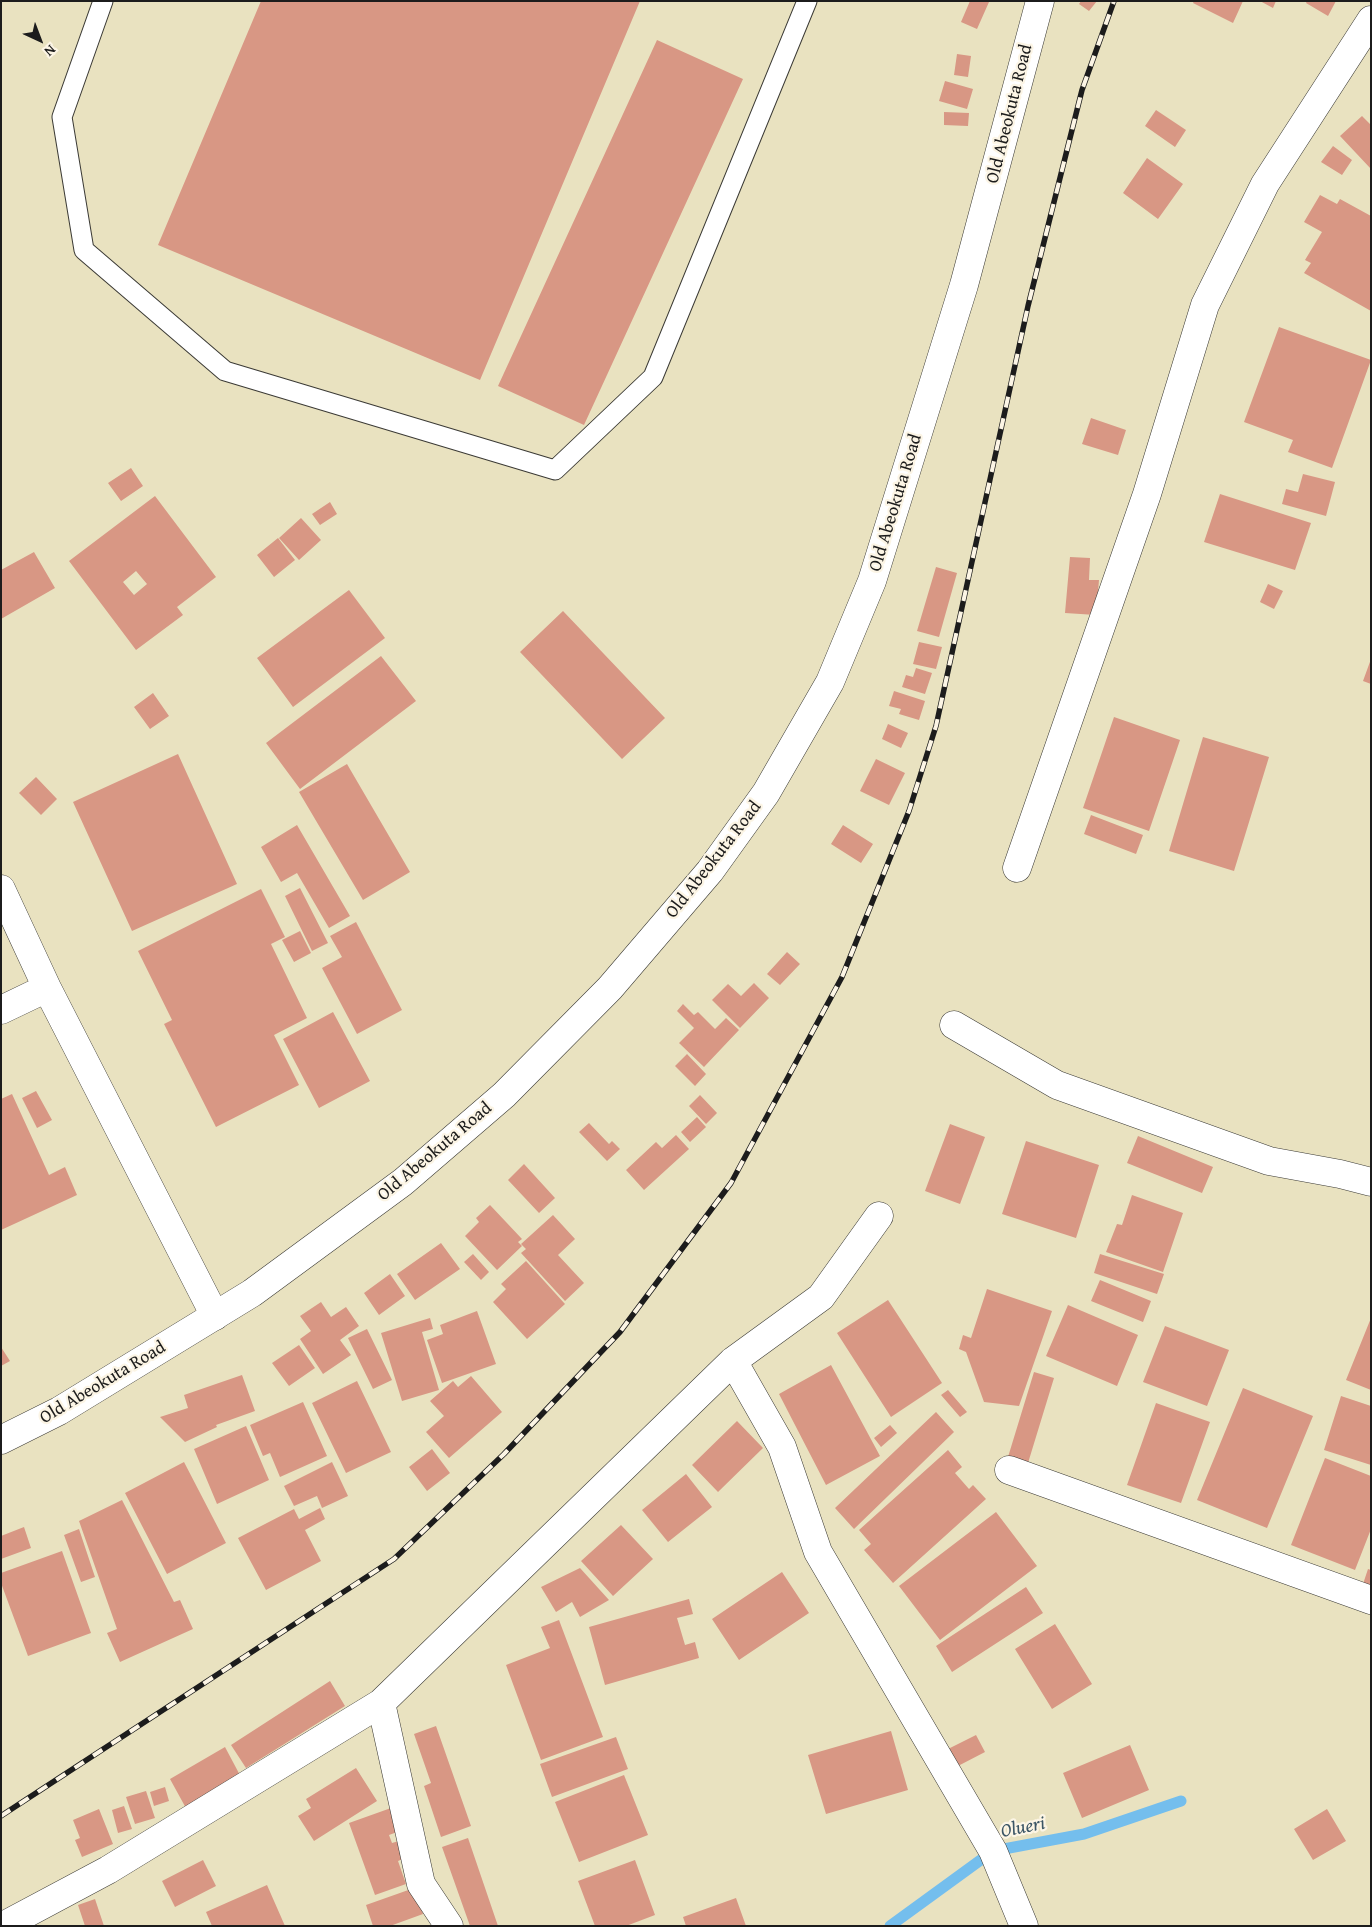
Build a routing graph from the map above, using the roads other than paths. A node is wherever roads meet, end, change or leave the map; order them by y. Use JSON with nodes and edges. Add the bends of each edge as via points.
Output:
{"nodes":[{"id":1,"x":104,"y":1,"type":"edge"},
{"id":2,"x":807,"y":1,"type":"edge"},
{"id":3,"x":1040,"y":1,"type":"edge"},
{"id":4,"x":1371,"y":20,"type":"edge"},
{"id":5,"x":1017,"y":868,"type":"dead end"},
{"id":6,"x":1,"y":889,"type":"edge"},
{"id":7,"x":46,"y":988,"type":"junction"},
{"id":8,"x":1,"y":1010,"type":"edge"},
{"id":9,"x":954,"y":1025,"type":"dead end"},
{"id":10,"x":1371,"y":1182,"type":"edge"},
{"id":11,"x":879,"y":1216,"type":"dead end"},
{"id":12,"x":215,"y":1316,"type":"junction"},
{"id":13,"x":733,"y":1362,"type":"junction"},
{"id":14,"x":1,"y":1440,"type":"edge"},
{"id":15,"x":1009,"y":1470,"type":"dead end"},
{"id":16,"x":1371,"y":1600,"type":"edge"},
{"id":17,"x":382,"y":1703,"type":"junction"},
{"id":18,"x":3,"y":1926,"type":"edge"},
{"id":19,"x":449,"y":1926,"type":"edge"},
{"id":20,"x":1024,"y":1926,"type":"edge"}],
"edges":[{"from":1,"to":2,"type":"lane","via":[[62,117],[84,250],[225,372],[555,470],[653,377]]},
{"from":3,"to":12,"type":"main road","name":"Old Abeokuta Road","via":[[964,285],[872,581],[830,682],[766,793],[710,871],[610,988],[504,1095],[403,1182],[252,1293]]},
{"from":4,"to":5,"type":"main road","via":[[1265,184],[1205,305],[1147,494]]},
{"from":6,"to":7,"type":"main road"},
{"from":7,"to":8,"type":"main road"},
{"from":7,"to":12,"type":"main road"},
{"from":9,"to":10,"type":"main road","via":[[1057,1085],[1268,1161]]},
{"from":11,"to":13,"type":"main road","via":[[821,1298]]},
{"from":12,"to":14,"type":"main road","name":"Old Abeokuta Road","via":[[59,1411]]},
{"from":13,"to":17,"type":"main road"},
{"from":13,"to":20,"type":"main road","via":[[782,1447],[818,1552],[993,1851]]},
{"from":15,"to":16,"type":"main road"},
{"from":17,"to":18,"type":"main road","via":[[108,1870]]},
{"from":17,"to":19,"type":"main road","via":[[421,1884]]}]}
